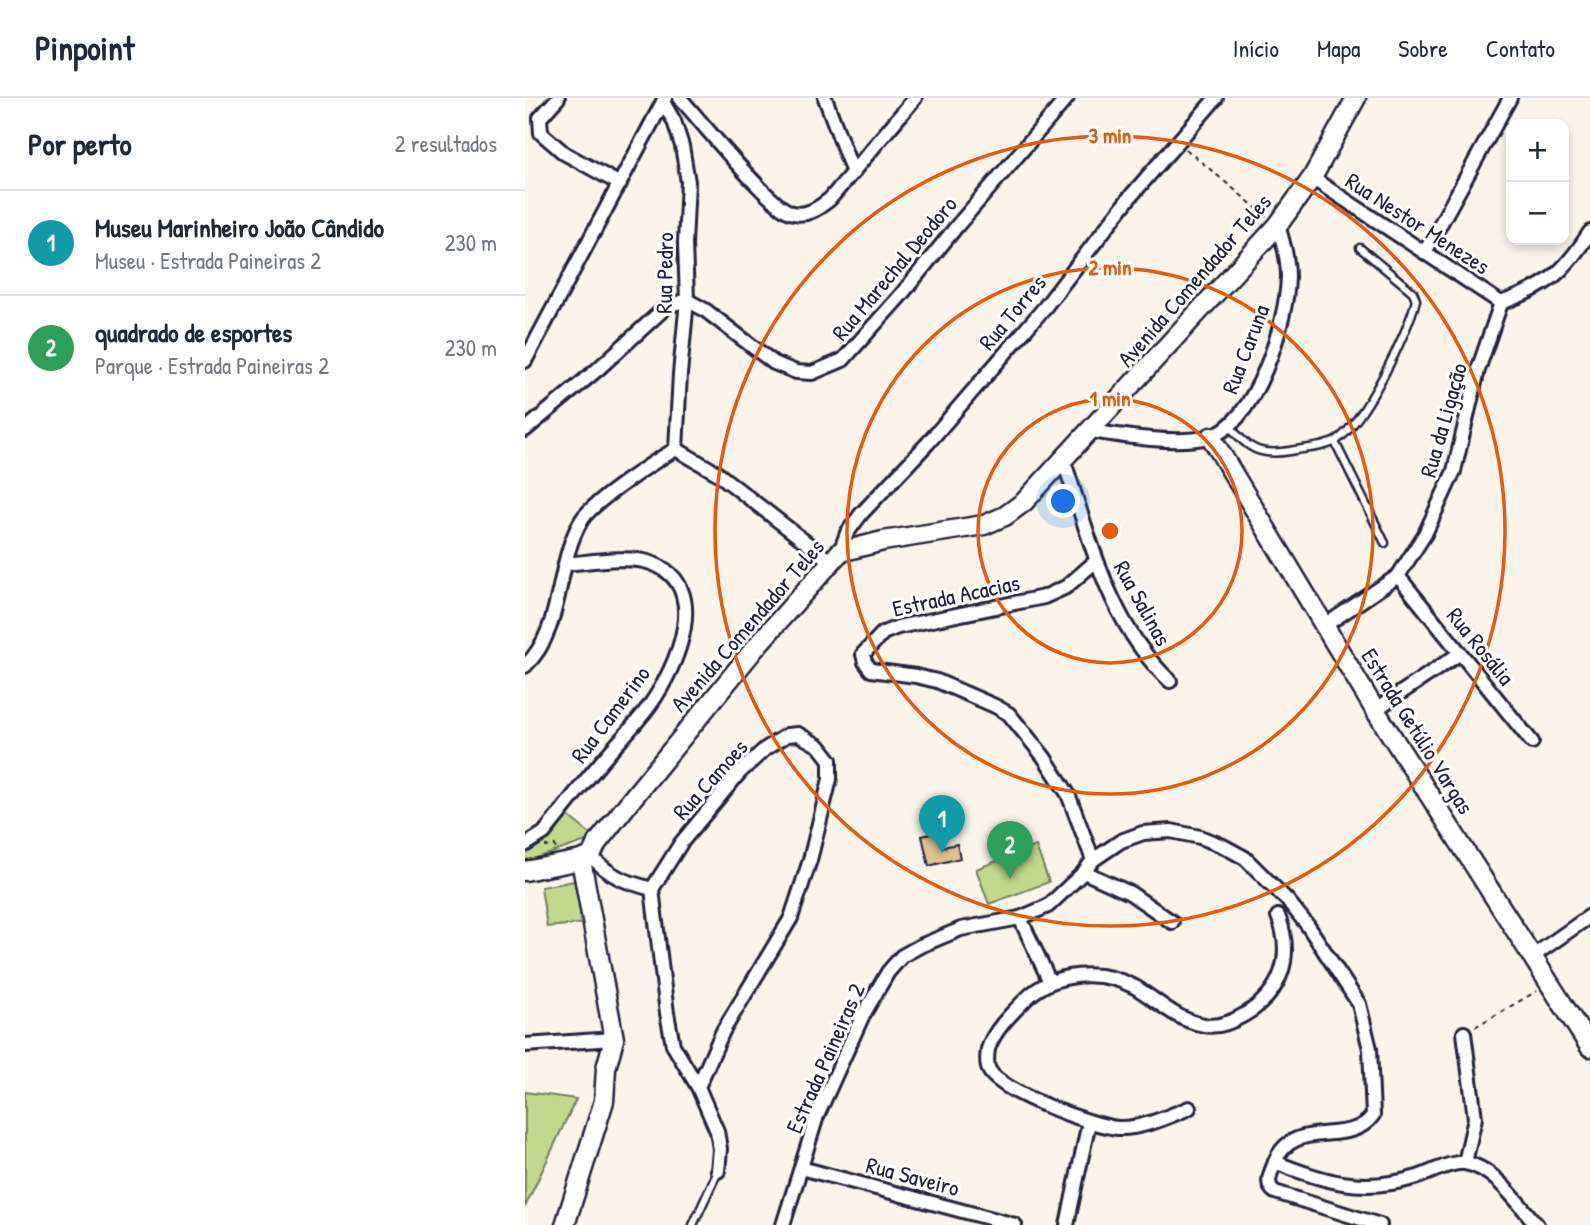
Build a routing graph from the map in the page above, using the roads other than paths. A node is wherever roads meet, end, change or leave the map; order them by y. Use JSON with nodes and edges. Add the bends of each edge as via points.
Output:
{"nodes":[{"id":1,"x":558,"y":98,"type":"edge"},
{"id":2,"x":680,"y":98,"type":"edge"},
{"id":3,"x":825,"y":98,"type":"edge"},
{"id":4,"x":915,"y":98,"type":"edge"},
{"id":5,"x":1067,"y":98,"type":"edge"},
{"id":6,"x":1356,"y":98,"type":"edge"},
{"id":7,"x":1510,"y":98,"type":"edge"},
{"id":8,"x":664,"y":100,"type":"edge"},
{"id":9,"x":1212,"y":100,"type":"edge"},
{"id":10,"x":853,"y":173,"type":"junction"},
{"id":11,"x":1312,"y":178,"type":"junction"},
{"id":12,"x":620,"y":184,"type":"junction"},
{"id":13,"x":1278,"y":225,"type":"junction"},
{"id":14,"x":1590,"y":232,"type":"edge"},
{"id":15,"x":1360,"y":248,"type":"dead end"},
{"id":16,"x":1425,"y":252,"type":"junction"},
{"id":17,"x":687,"y":300,"type":"junction"},
{"id":18,"x":1501,"y":303,"type":"junction"},
{"id":19,"x":525,"y":361,"type":"edge"},
{"id":20,"x":1230,"y":426,"type":"junction"},
{"id":21,"x":525,"y":430,"type":"edge"},
{"id":22,"x":1091,"y":430,"type":"junction"},
{"id":23,"x":1211,"y":437,"type":"junction"},
{"id":24,"x":1335,"y":442,"type":"junction"},
{"id":25,"x":676,"y":449,"type":"junction"},
{"id":26,"x":1063,"y":460,"type":"junction"},
{"id":27,"x":1385,"y":543,"type":"dead end"},
{"id":28,"x":835,"y":556,"type":"junction"},
{"id":29,"x":1096,"y":561,"type":"junction"},
{"id":30,"x":566,"y":564,"type":"junction"},
{"id":31,"x":1398,"y":576,"type":"junction"},
{"id":32,"x":1324,"y":626,"type":"junction"},
{"id":33,"x":1459,"y":654,"type":"junction"},
{"id":34,"x":525,"y":666,"type":"edge"},
{"id":35,"x":1170,"y":681,"type":"dead end"},
{"id":36,"x":1375,"y":709,"type":"junction"},
{"id":37,"x":1532,"y":742,"type":"dead end"},
{"id":38,"x":525,"y":845,"type":"edge"},
{"id":39,"x":586,"y":858,"type":"junction"},
{"id":40,"x":1093,"y":860,"type":"junction"},
{"id":41,"x":525,"y":871,"type":"edge"},
{"id":42,"x":1084,"y":872,"type":"junction"},
{"id":43,"x":652,"y":889,"type":"junction"},
{"id":44,"x":1278,"y":916,"type":"dead end"},
{"id":45,"x":1590,"y":916,"type":"edge"},
{"id":46,"x":1020,"y":918,"type":"junction"},
{"id":47,"x":1172,"y":922,"type":"dead end"},
{"id":48,"x":1533,"y":956,"type":"junction"},
{"id":49,"x":1050,"y":982,"type":"junction"},
{"id":50,"x":1464,"y":1034,"type":"road end"},
{"id":51,"x":614,"y":1039,"type":"junction"},
{"id":52,"x":525,"y":1045,"type":"edge"},
{"id":53,"x":1590,"y":1047,"type":"edge"},
{"id":54,"x":698,"y":1087,"type":"junction"},
{"id":55,"x":1189,"y":1108,"type":"dead end"},
{"id":56,"x":1089,"y":1122,"type":"junction"},
{"id":57,"x":1275,"y":1162,"type":"junction"},
{"id":58,"x":1465,"y":1163,"type":"junction"},
{"id":59,"x":801,"y":1168,"type":"junction"},
{"id":60,"x":718,"y":1171,"type":"joint"},
{"id":61,"x":565,"y":1225,"type":"edge"},
{"id":62,"x":693,"y":1225,"type":"edge"},
{"id":63,"x":783,"y":1225,"type":"edge"},
{"id":64,"x":1015,"y":1225,"type":"edge"},
{"id":65,"x":1067,"y":1225,"type":"edge"},
{"id":66,"x":1380,"y":1225,"type":"edge"},
{"id":67,"x":1537,"y":1225,"type":"edge"}],
"edges":[{"from":1,"to":12,"type":"street","via":[[540,118],[541,133],[564,153]]},
{"from":2,"to":10,"type":"street","via":[[769,198],[790,212],[817,209]]},
{"from":3,"to":10,"type":"street"},
{"from":4,"to":10,"type":"street"},
{"from":5,"to":17,"type":"street","name":"Rua Marechal Deodoro","via":[[843,360],[812,373],[785,368]]},
{"from":6,"to":11,"type":"main road","name":"Avenida Comendador Teles"},
{"from":7,"to":16,"type":"street"},
{"from":8,"to":12,"type":"street"},
{"from":8,"to":17,"type":"street","name":"Rua Pedro","via":[[682,146],[688,182]]},
{"from":9,"to":28,"type":"street","name":"Rua Torres","via":[[1045,307],[861,514]]},
{"from":11,"to":13,"type":"main road","name":"Avenida Comendador Teles"},
{"from":11,"to":16,"type":"street","name":"Rua Nestor Menezes"},
{"from":12,"to":19,"type":"street"},
{"from":13,"to":20,"type":"street","name":"Rua Caruna","via":[[1288,278],[1280,327],[1252,397]]},
{"from":13,"to":22,"type":"main road","name":"Avenida Comendador Teles"},
{"from":14,"to":18,"type":"street","via":[[1549,282]]},
{"from":15,"to":24,"type":"lane","via":[[1413,292],[1416,300],[1361,415]]},
{"from":16,"to":18,"type":"street","name":"Rua Nestor Menezes"},
{"from":17,"to":21,"type":"street","via":[[667,306]]},
{"from":17,"to":25,"type":"street","name":"Rua Pedro"},
{"from":18,"to":31,"type":"street","name":"Rua da Ligação","via":[[1478,370],[1454,471],[1425,534]]},
{"from":20,"to":23,"type":"street","name":"Rua Caruna"},
{"from":20,"to":24,"type":"lane","via":[[1241,441],[1258,452]]},
{"from":22,"to":23,"type":"street","name":"Rua Caruna","via":[[1169,439]]},
{"from":22,"to":26,"type":"main road","name":"Avenida Comendador Teles"},
{"from":23,"to":32,"type":"main road","name":"Estrada Getúlio Vargas"},
{"from":24,"to":27,"type":"lane"},
{"from":25,"to":28,"type":"street"},
{"from":25,"to":30,"type":"street","via":[[582,518]]},
{"from":26,"to":28,"type":"main road","name":"Avenida Comendador Teles","via":[[1024,502],[984,525],[883,541]]},
{"from":26,"to":29,"type":"street","name":"Rua Salinas"},
{"from":28,"to":39,"type":"main road","name":"Avenida Comendador Teles"},
{"from":29,"to":35,"type":"street","name":"Rua Salinas","via":[[1134,636]]},
{"from":29,"to":40,"type":"street","name":"Estrada Acacias","via":[[1055,593],[898,626],[883,633],[863,654],[871,670],[937,681],[1009,714],[1067,794]]},
{"from":30,"to":34,"type":"street","via":[[547,634]]},
{"from":30,"to":38,"type":"street","name":"Rua Camerino","via":[[649,561],[668,570],[684,592],[687,615],[677,653],[652,703],[544,832]]},
{"from":31,"to":32,"type":"street","name":"Rua da Ligação"},
{"from":31,"to":33,"type":"street","name":"Rua Rosália"},
{"from":32,"to":36,"type":"main road","name":"Estrada Getúlio Vargas"},
{"from":33,"to":36,"type":"street"},
{"from":33,"to":37,"type":"street","name":"Rua Rosália"},
{"from":36,"to":48,"type":"main road","name":"Estrada Getúlio Vargas"},
{"from":39,"to":41,"type":"main road"},
{"from":39,"to":43,"type":"street","via":[[605,872]]},
{"from":39,"to":51,"type":"main road"},
{"from":40,"to":42,"type":"street","name":"Estrada Paineiras 2"},
{"from":40,"to":57,"type":"street","name":"Estrada Paineiras 2","via":[[1143,833],[1171,831],[1223,846],[1245,858],[1289,901],[1359,1004],[1370,1049],[1373,1115],[1362,1127],[1290,1142]]},
{"from":42,"to":46,"type":"street","name":"Estrada Paineiras 2","via":[[1048,906]]},
{"from":42,"to":47,"type":"street","via":[[1130,893]]},
{"from":43,"to":54,"type":"street","via":[[673,1045]]},
{"from":43,"to":54,"type":"street","name":"Rua Camoes","via":[[711,805],[765,748],[798,734],[819,746],[830,760],[829,779],[791,918],[723,1031]]},
{"from":44,"to":49,"type":"street","via":[[1287,948],[1276,986],[1265,1000],[1231,1022],[1206,1026],[1185,1020],[1111,977],[1076,975]]},
{"from":45,"to":48,"type":"street"},
{"from":46,"to":49,"type":"street"},
{"from":46,"to":59,"type":"street","name":"Estrada Paineiras 2","via":[[961,929],[902,957],[888,972],[817,1116]]},
{"from":48,"to":53,"type":"main road","name":"Estrada Getúlio Vargas"},
{"from":49,"to":56,"type":"street","via":[[1007,1018],[989,1048],[989,1071],[1016,1092]]},
{"from":50,"to":58,"type":"street","via":[[1475,1118]]},
{"from":51,"to":52,"type":"street"},
{"from":51,"to":61,"type":"main road","via":[[604,1101]]},
{"from":54,"to":60,"type":"street","via":[[717,1131]]},
{"from":55,"to":56,"type":"street","via":[[1121,1128]]},
{"from":56,"to":65,"type":"street"},
{"from":57,"to":58,"type":"street","via":[[1352,1186],[1392,1184]]},
{"from":57,"to":66,"type":"street","via":[[1268,1181],[1275,1192]]},
{"from":58,"to":67,"type":"street","via":[[1502,1185]]},
{"from":59,"to":63,"type":"street","name":"Estrada Paineiras 2"},
{"from":59,"to":64,"type":"street","name":"Rua Saveiro"},
{"from":60,"to":62,"type":"lane"}]}
